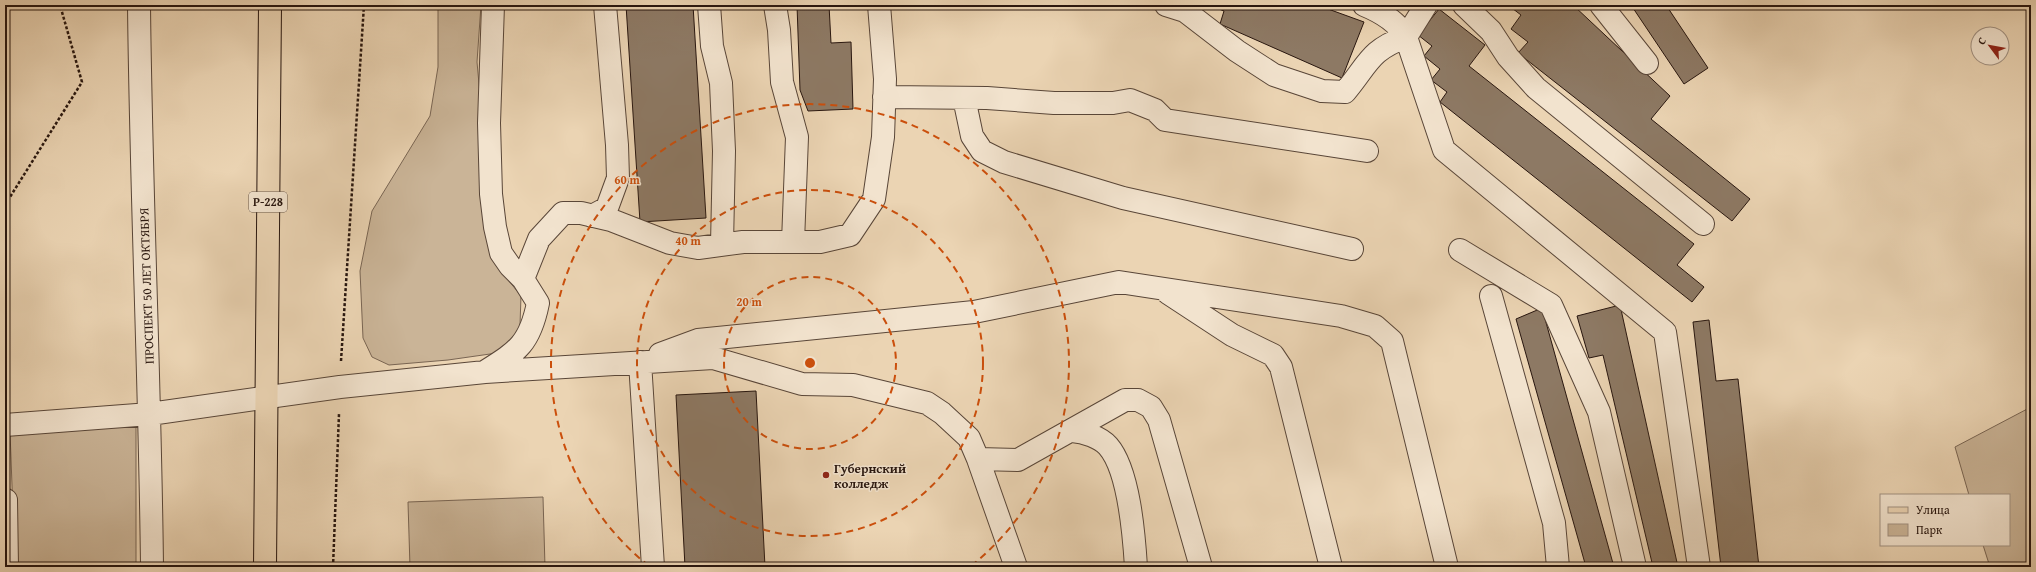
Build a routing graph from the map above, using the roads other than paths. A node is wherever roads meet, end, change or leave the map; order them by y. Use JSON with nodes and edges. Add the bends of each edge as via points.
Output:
{"nodes":[{"id":1,"x":139,"y":5,"type":"edge"},
{"id":2,"x":270,"y":5,"type":"edge"},
{"id":3,"x":493,"y":5,"type":"edge"},
{"id":4,"x":605,"y":5,"type":"edge"},
{"id":5,"x":709,"y":5,"type":"edge"},
{"id":6,"x":775,"y":5,"type":"edge"},
{"id":7,"x":879,"y":5,"type":"edge"},
{"id":8,"x":1166,"y":5,"type":"edge"},
{"id":9,"x":1364,"y":5,"type":"edge"},
{"id":10,"x":1426,"y":5,"type":"edge"},
{"id":11,"x":1464,"y":5,"type":"edge"},
{"id":12,"x":1601,"y":5,"type":"edge"},
{"id":13,"x":1406,"y":37,"type":"junction"},
{"id":14,"x":1647,"y":63,"type":"dead end"},
{"id":15,"x":884,"y":97,"type":"junction"},
{"id":16,"x":964,"y":98,"type":"junction"},
{"id":17,"x":1367,"y":151,"type":"dead end"},
{"id":18,"x":592,"y":216,"type":"junction"},
{"id":19,"x":1703,"y":224,"type":"dead end"},
{"id":20,"x":792,"y":242,"type":"junction"},
{"id":21,"x":722,"y":244,"type":"junction"},
{"id":22,"x":1352,"y":249,"type":"dead end"},
{"id":23,"x":1460,"y":250,"type":"dead end"},
{"id":24,"x":523,"y":279,"type":"junction"},
{"id":25,"x":1162,"y":289,"type":"junction"},
{"id":26,"x":1491,"y":296,"type":"dead end"},
{"id":27,"x":640,"y":362,"type":"junction"},
{"id":28,"x":485,"y":372,"type":"junction"},
{"id":29,"x":266,"y":399,"type":"junction"},
{"id":30,"x":150,"y":414,"type":"junction"},
{"id":31,"x":5,"y":425,"type":"edge"},
{"id":32,"x":1072,"y":430,"type":"junction"},
{"id":33,"x":978,"y":459,"type":"junction"},
{"id":34,"x":6,"y":500,"type":"edge"},
{"id":35,"x":8,"y":567,"type":"edge"},
{"id":36,"x":152,"y":567,"type":"edge"},
{"id":37,"x":265,"y":567,"type":"edge"},
{"id":38,"x":653,"y":567,"type":"edge"},
{"id":39,"x":1016,"y":567,"type":"edge"},
{"id":40,"x":1136,"y":567,"type":"edge"},
{"id":41,"x":1201,"y":567,"type":"edge"},
{"id":42,"x":1331,"y":567,"type":"edge"},
{"id":43,"x":1447,"y":567,"type":"edge"},
{"id":44,"x":1558,"y":567,"type":"edge"},
{"id":45,"x":1635,"y":567,"type":"edge"},
{"id":46,"x":1700,"y":567,"type":"edge"}],
"edges":[{"from":1,"to":30,"type":"street","name":"ПРОСПЕКТ 50 ЛЕТ ОКТЯБРЯ","via":[[144,267]]},
{"from":2,"to":29,"type":"main road","number":"Р-228"},
{"from":3,"to":24,"type":"street","via":[[489,123],[491,194],[501,253]]},
{"from":4,"to":18,"type":"street","via":[[618,178],[607,208]]},
{"from":5,"to":21,"type":"street","via":[[712,46],[721,83],[724,151]]},
{"from":6,"to":20,"type":"street","via":[[782,82],[797,137]]},
{"from":7,"to":15,"type":"street"},
{"from":8,"to":13,"type":"street","via":[[1185,11],[1237,51],[1274,75],[1322,91],[1345,92],[1366,62],[1382,48]]},
{"from":9,"to":13,"type":"street","via":[[1381,12],[1401,28]]},
{"from":10,"to":13,"type":"street"},
{"from":11,"to":19,"type":"street","via":[[1491,31],[1508,57],[1536,88]]},
{"from":12,"to":14,"type":"street"},
{"from":13,"to":46,"type":"street","via":[[1444,150],[1665,332]]},
{"from":15,"to":16,"type":"street"},
{"from":15,"to":20,"type":"street","via":[[883,137],[874,199],[850,235],[820,242]]},
{"from":16,"to":17,"type":"street","via":[[1054,103],[1113,103],[1130,100],[1155,110],[1165,120]]},
{"from":16,"to":22,"type":"street","via":[[972,136],[982,151],[1004,162],[1123,198]]},
{"from":18,"to":21,"type":"street","via":[[670,243],[698,248]]},
{"from":18,"to":24,"type":"street","via":[[563,213],[539,239]]},
{"from":20,"to":21,"type":"street"},
{"from":23,"to":45,"type":"street","via":[[1551,305],[1599,412]]},
{"from":24,"to":28,"type":"street","via":[[538,303],[527,339],[513,354]]},
{"from":25,"to":27,"type":"street","via":[[1119,282],[974,312],[698,340]]},
{"from":25,"to":42,"type":"street","via":[[1232,335],[1273,355],[1281,367]]},
{"from":25,"to":43,"type":"street","via":[[1341,316],[1375,326],[1392,341]]},
{"from":26,"to":44,"type":"street","via":[[1554,523]]},
{"from":27,"to":28,"type":"street"},
{"from":27,"to":33,"type":"street","via":[[713,358],[802,384],[853,385],[927,403],[969,438]]},
{"from":27,"to":38,"type":"street"},
{"from":28,"to":29,"type":"street","via":[[340,387]]},
{"from":29,"to":30,"type":"street"},
{"from":29,"to":37,"type":"main road","number":"Р-228"},
{"from":30,"to":31,"type":"street"},
{"from":30,"to":36,"type":"street","name":"ПРОСПЕКТ 50 ЛЕТ ОКТЯБРЯ"},
{"from":32,"to":33,"type":"street","via":[[1018,460]]},
{"from":32,"to":40,"type":"street","via":[[1083,432],[1107,446],[1118,462],[1128,500]]},
{"from":32,"to":41,"type":"street","via":[[1125,400],[1138,400],[1151,407],[1164,434]]},
{"from":33,"to":39,"type":"street"},
{"from":34,"to":35,"type":"street"}]}
